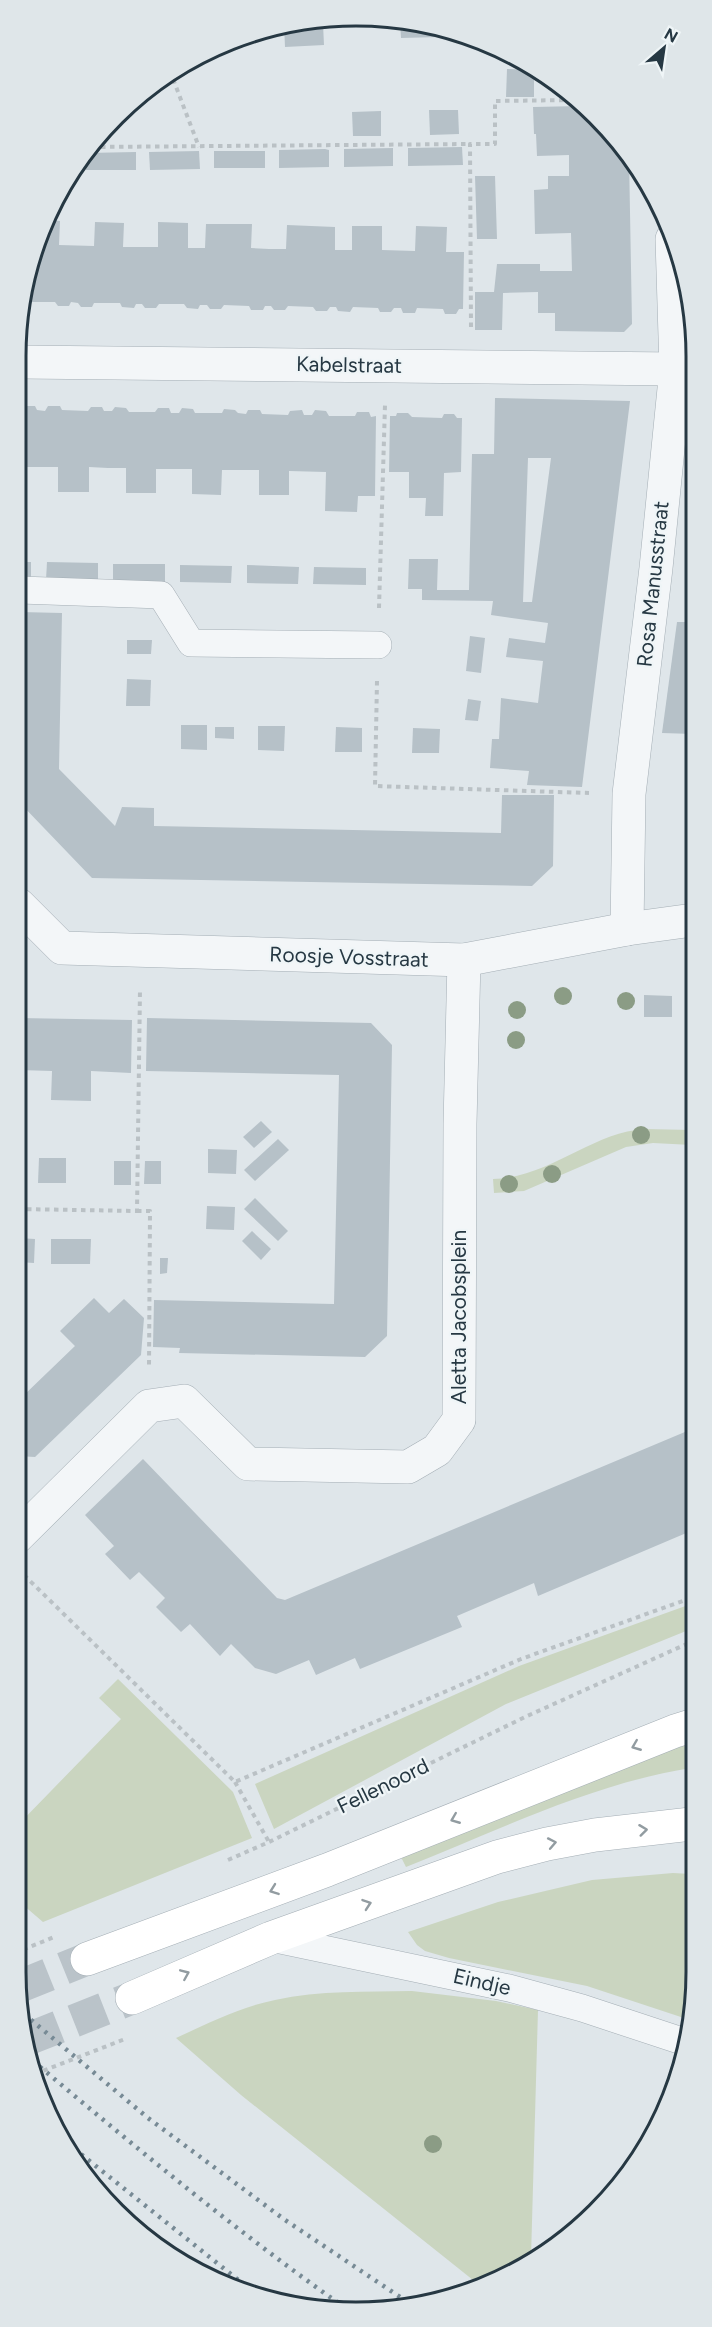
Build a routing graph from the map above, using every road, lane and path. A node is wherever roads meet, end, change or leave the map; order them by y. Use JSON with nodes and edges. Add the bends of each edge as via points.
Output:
{"nodes":[{"id":1,"x":173,"y":80,"type":"edge"},
{"id":2,"x":564,"y":100,"type":"edge"},
{"id":3,"x":470,"y":144,"type":"junction"},
{"id":4,"x":101,"y":147,"type":"edge"},
{"id":5,"x":199,"y":147,"type":"junction"},
{"id":6,"x":673,"y":262,"type":"edge"},
{"id":7,"x":26,"y":362,"type":"edge"},
{"id":8,"x":386,"y":365,"type":"junction"},
{"id":9,"x":471,"y":367,"type":"junction"},
{"id":10,"x":676,"y":369,"type":"junction"},
{"id":11,"x":26,"y":590,"type":"edge"},
{"id":12,"x":378,"y":645,"type":"junction"},
{"id":13,"x":629,"y":794,"type":"junction"},
{"id":14,"x":26,"y":912,"type":"edge"},
{"id":15,"x":686,"y":921,"type":"edge"},
{"id":16,"x":627,"y":929,"type":"junction"},
{"id":17,"x":141,"y":950,"type":"junction"},
{"id":18,"x":464,"y":960,"type":"junction"},
{"id":19,"x":26,"y":1209,"type":"edge"},
{"id":20,"x":137,"y":1211,"type":"junction"},
{"id":21,"x":149,"y":1406,"type":"junction"},
{"id":22,"x":26,"y":1528,"type":"edge"},
{"id":23,"x":26,"y":1577,"type":"edge"},
{"id":24,"x":686,"y":1600,"type":"edge"},
{"id":25,"x":686,"y":1644,"type":"edge"},
{"id":26,"x":686,"y":1728,"type":"edge"},
{"id":27,"x":235,"y":1782,"type":"junction"},
{"id":28,"x":686,"y":1825,"type":"edge"},
{"id":29,"x":269,"y":1842,"type":"junction"},
{"id":30,"x":225,"y":1862,"type":"dead end"},
{"id":31,"x":64,"y":1932,"type":"dead end"},
{"id":32,"x":271,"y":1938,"type":"junction"},
{"id":33,"x":26,"y":1948,"type":"edge"},
{"id":34,"x":87,"y":1959,"type":"tunnel mouth"},
{"id":35,"x":132,"y":1998,"type":"tunnel mouth"},
{"id":36,"x":129,"y":2037,"type":"dead end"},
{"id":37,"x":679,"y":2040,"type":"edge"},
{"id":38,"x":41,"y":2072,"type":"edge"}],
"edges":[{"from":1,"to":5,"type":"path"},
{"from":2,"to":3,"type":"path","via":[[495,101],[495,144]]},
{"from":3,"to":5,"type":"path"},
{"from":3,"to":9,"type":"path"},
{"from":4,"to":5,"type":"path"},
{"from":6,"to":10,"type":"street","name":"Rosa Manusstraat"},
{"from":7,"to":8,"type":"street","name":"Kabelstraat"},
{"from":8,"to":9,"type":"street","name":"Kabelstraat"},
{"from":8,"to":12,"type":"path"},
{"from":9,"to":10,"type":"street","name":"Kabelstraat"},
{"from":10,"to":13,"type":"street","name":"Rosa Manusstraat"},
{"from":11,"to":12,"type":"lane","via":[[161,596],[191,643]]},
{"from":12,"to":13,"type":"path","via":[[375,786]]},
{"from":13,"to":16,"type":"street","name":"Rosa Manusstraat"},
{"from":14,"to":17,"type":"street","name":"Roosje Vosstraat","via":[[63,948]]},
{"from":15,"to":16,"type":"street","name":"Roosje Vosstraat"},
{"from":16,"to":18,"type":"street","name":"Roosje Vosstraat"},
{"from":17,"to":18,"type":"street","name":"Roosje Vosstraat"},
{"from":17,"to":20,"type":"path"},
{"from":18,"to":21,"type":"street","name":"Aletta Jacobsplein","via":[[459,1420],[437,1450],[408,1467],[248,1464],[184,1401]]},
{"from":19,"to":20,"type":"path"},
{"from":20,"to":21,"type":"path","via":[[150,1211]]},
{"from":21,"to":22,"type":"street"},
{"from":23,"to":27,"type":"path"},
{"from":24,"to":27,"type":"path","via":[[521,1659]]},
{"from":25,"to":29,"type":"path","name":"Fellenoord","via":[[525,1717]]},
{"from":26,"to":34,"type":"main road","one_way":true,"via":[[327,1870]]},
{"from":27,"to":29,"type":"path"},
{"from":32,"to":28,"type":"main road","one_way":true,"via":[[497,1857],[596,1835]]},
{"from":29,"to":30,"type":"path","name":"Fellenoord"},
{"from":31,"to":33,"type":"path"},
{"from":35,"to":32,"type":"main road","one_way":true},
{"from":32,"to":37,"type":"lane","name":"Eindje","via":[[509,1988]]},
{"from":36,"to":38,"type":"path"}]}
